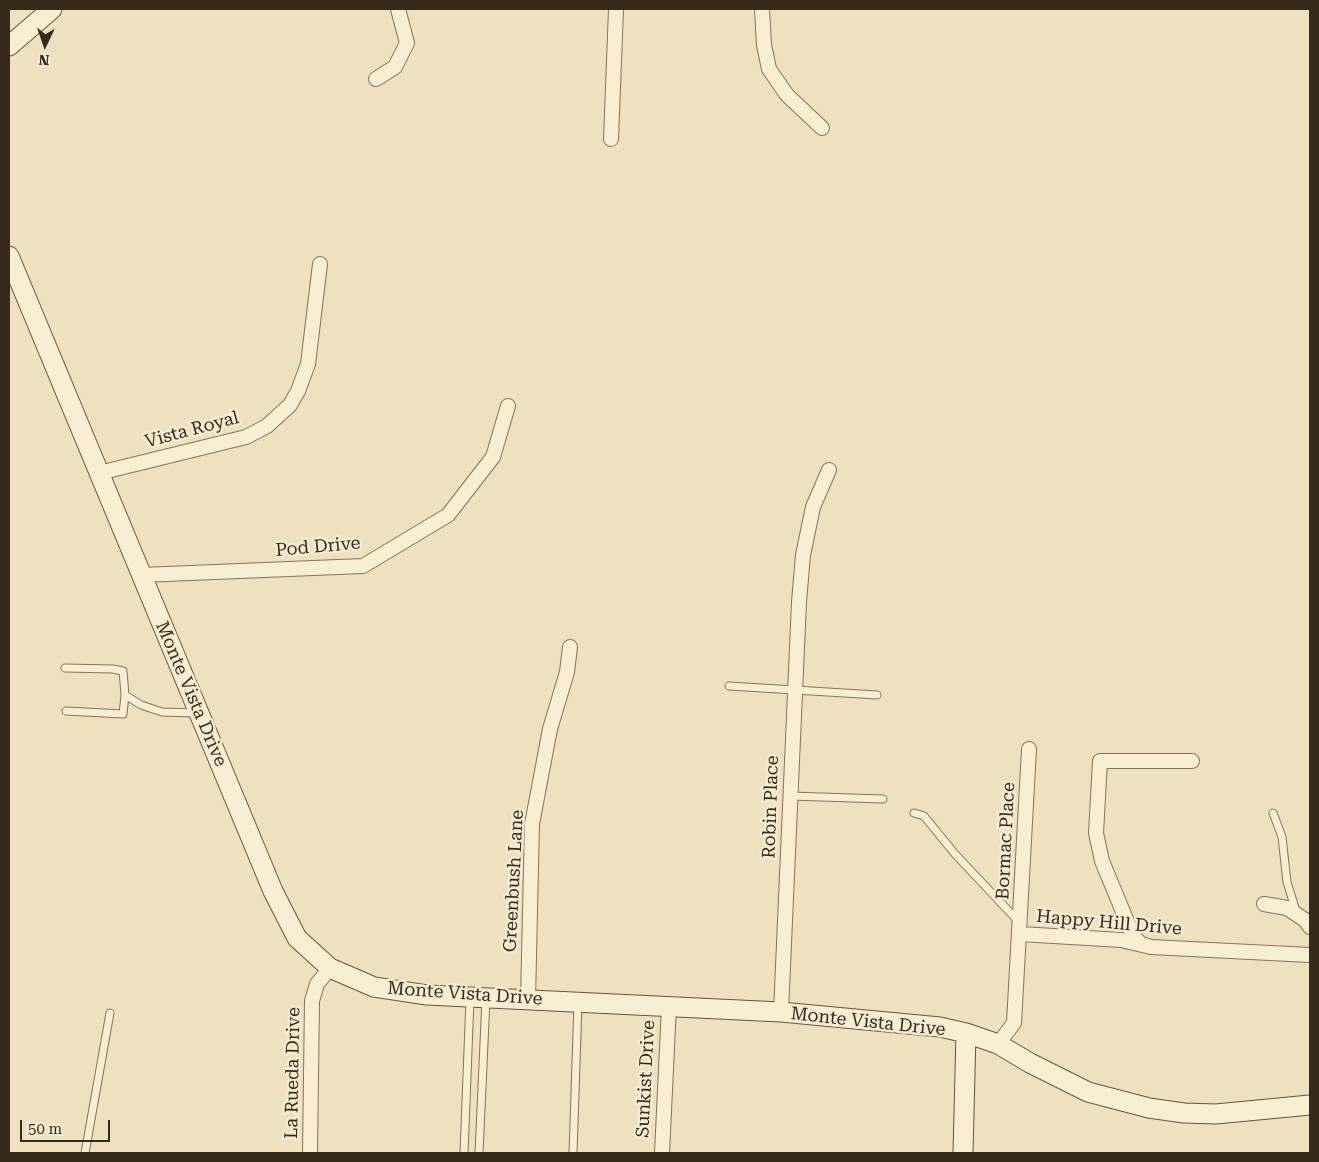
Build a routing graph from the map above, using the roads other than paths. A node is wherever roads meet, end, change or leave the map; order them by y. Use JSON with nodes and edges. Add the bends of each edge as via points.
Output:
{"nodes":[{"id":1,"x":52,"y":9,"type":"edge"},
{"id":2,"x":398,"y":9,"type":"edge"},
{"id":3,"x":616,"y":9,"type":"edge"},
{"id":4,"x":762,"y":9,"type":"edge"},
{"id":5,"x":9,"y":46,"type":"edge"},
{"id":6,"x":376,"y":79,"type":"dead end"},
{"id":7,"x":822,"y":128,"type":"dead end"},
{"id":8,"x":611,"y":139,"type":"dead end"},
{"id":9,"x":9,"y":256,"type":"edge"},
{"id":10,"x":320,"y":264,"type":"dead end"},
{"id":11,"x":508,"y":406,"type":"dead end"},
{"id":12,"x":829,"y":470,"type":"dead end"},
{"id":13,"x":99,"y":473,"type":"junction"},
{"id":14,"x":141,"y":575,"type":"junction"},
{"id":15,"x":570,"y":648,"type":"dead end"},
{"id":16,"x":65,"y":668,"type":"dead end"},
{"id":17,"x":729,"y":686,"type":"dead end"},
{"id":18,"x":795,"y":691,"type":"junction"},
{"id":19,"x":125,"y":695,"type":"junction"},
{"id":20,"x":877,"y":695,"type":"dead end"},
{"id":21,"x":66,"y":711,"type":"dead end"},
{"id":22,"x":199,"y":713,"type":"junction"},
{"id":23,"x":1029,"y":748,"type":"dead end"},
{"id":24,"x":1192,"y":762,"type":"dead end"},
{"id":25,"x":790,"y":796,"type":"junction"},
{"id":26,"x":883,"y":798,"type":"dead end"},
{"id":27,"x":914,"y":813,"type":"dead end"},
{"id":28,"x":1273,"y":813,"type":"dead end"},
{"id":29,"x":1264,"y":904,"type":"dead end"},
{"id":30,"x":1299,"y":916,"type":"junction"},
{"id":31,"x":1310,"y":926,"type":"edge"},
{"id":32,"x":1021,"y":929,"type":"junction"},
{"id":33,"x":1152,"y":947,"type":"junction"},
{"id":34,"x":1310,"y":955,"type":"edge"},
{"id":35,"x":330,"y":968,"type":"junction"},
{"id":36,"x":478,"y":997,"type":"junction"},
{"id":37,"x":528,"y":1000,"type":"junction"},
{"id":38,"x":578,"y":1002,"type":"junction"},
{"id":39,"x":669,"y":1006,"type":"junction"},
{"id":40,"x":781,"y":1012,"type":"junction"},
{"id":41,"x":110,"y":1013,"type":"dead end"},
{"id":42,"x":966,"y":1033,"type":"junction"},
{"id":43,"x":998,"y":1044,"type":"junction"},
{"id":44,"x":1310,"y":1105,"type":"edge"},
{"id":45,"x":85,"y":1153,"type":"edge"},
{"id":46,"x":310,"y":1153,"type":"edge"},
{"id":47,"x":464,"y":1153,"type":"edge"},
{"id":48,"x":479,"y":1153,"type":"edge"},
{"id":49,"x":573,"y":1153,"type":"edge"},
{"id":50,"x":662,"y":1153,"type":"edge"},
{"id":51,"x":963,"y":1153,"type":"edge"}],
"edges":[{"from":1,"to":5,"type":"main road"},
{"from":2,"to":6,"type":"street","via":[[407,43],[395,67]]},
{"from":3,"to":8,"type":"street"},
{"from":4,"to":7,"type":"street","via":[[769,69],[787,95]]},
{"from":9,"to":13,"type":"main road","name":"Monte Vista Drive"},
{"from":10,"to":13,"type":"street","name":"Vista Royal","via":[[308,364],[290,405],[267,426],[246,437]]},
{"from":11,"to":14,"type":"street","name":"Pod Drive","via":[[493,457],[448,515],[363,566]]},
{"from":12,"to":18,"type":"street","name":"Robin Place","via":[[813,507],[803,555]]},
{"from":13,"to":14,"type":"main road","name":"Monte Vista Drive"},
{"from":14,"to":22,"type":"main road","name":"Monte Vista Drive"},
{"from":15,"to":37,"type":"street","name":"Greenbush Lane","via":[[532,824]]},
{"from":16,"to":19,"type":"lane","via":[[123,671]]},
{"from":17,"to":18,"type":"lane"},
{"from":18,"to":20,"type":"lane"},
{"from":18,"to":25,"type":"street","name":"Robin Place"},
{"from":19,"to":21,"type":"lane","via":[[123,714]]},
{"from":19,"to":22,"type":"lane","via":[[162,712]]},
{"from":22,"to":35,"type":"main road","name":"Monte Vista Drive","via":[[293,930]]},
{"from":23,"to":32,"type":"street","name":"Bormac Place"},
{"from":24,"to":33,"type":"street","via":[[1100,761],[1096,833],[1102,861],[1133,936],[1141,944]]},
{"from":25,"to":26,"type":"lane"},
{"from":25,"to":40,"type":"street","name":"Robin Place"},
{"from":27,"to":32,"type":"lane","via":[[924,816]]},
{"from":28,"to":30,"type":"lane","via":[[1282,836],[1287,882]]},
{"from":29,"to":30,"type":"street","via":[[1287,908]]},
{"from":30,"to":31,"type":"street"},
{"from":32,"to":33,"type":"street","name":"Happy Hill Drive","via":[[1121,940]]},
{"from":32,"to":43,"type":"street","name":"Happy Hill Drive","via":[[1014,1023]]},
{"from":33,"to":34,"type":"street","name":"Happy Hill Drive"},
{"from":35,"to":36,"type":"main road","name":"Monte Vista Drive","via":[[374,987],[428,995]]},
{"from":35,"to":46,"type":"street","name":"La Rueda Drive","via":[[317,984],[312,1001]]},
{"from":36,"to":37,"type":"main road","name":"Monte Vista Drive"},
{"from":36,"to":47,"type":"lane"},
{"from":36,"to":48,"type":"lane"},
{"from":37,"to":38,"type":"main road","name":"Monte Vista Drive"},
{"from":38,"to":39,"type":"main road","name":"Monte Vista Drive"},
{"from":38,"to":49,"type":"lane"},
{"from":39,"to":40,"type":"main road","name":"Monte Vista Drive"},
{"from":39,"to":50,"type":"street","name":"Sunkist Drive"},
{"from":40,"to":42,"type":"main road","name":"Monte Vista Drive","via":[[940,1027]]},
{"from":41,"to":45,"type":"lane"},
{"from":42,"to":43,"type":"main road","name":"Monte Vista Drive"},
{"from":42,"to":51,"type":"main road"},
{"from":43,"to":44,"type":"main road","name":"Monte Vista Drive","via":[[1088,1092],[1149,1108],[1216,1114]]}]}
